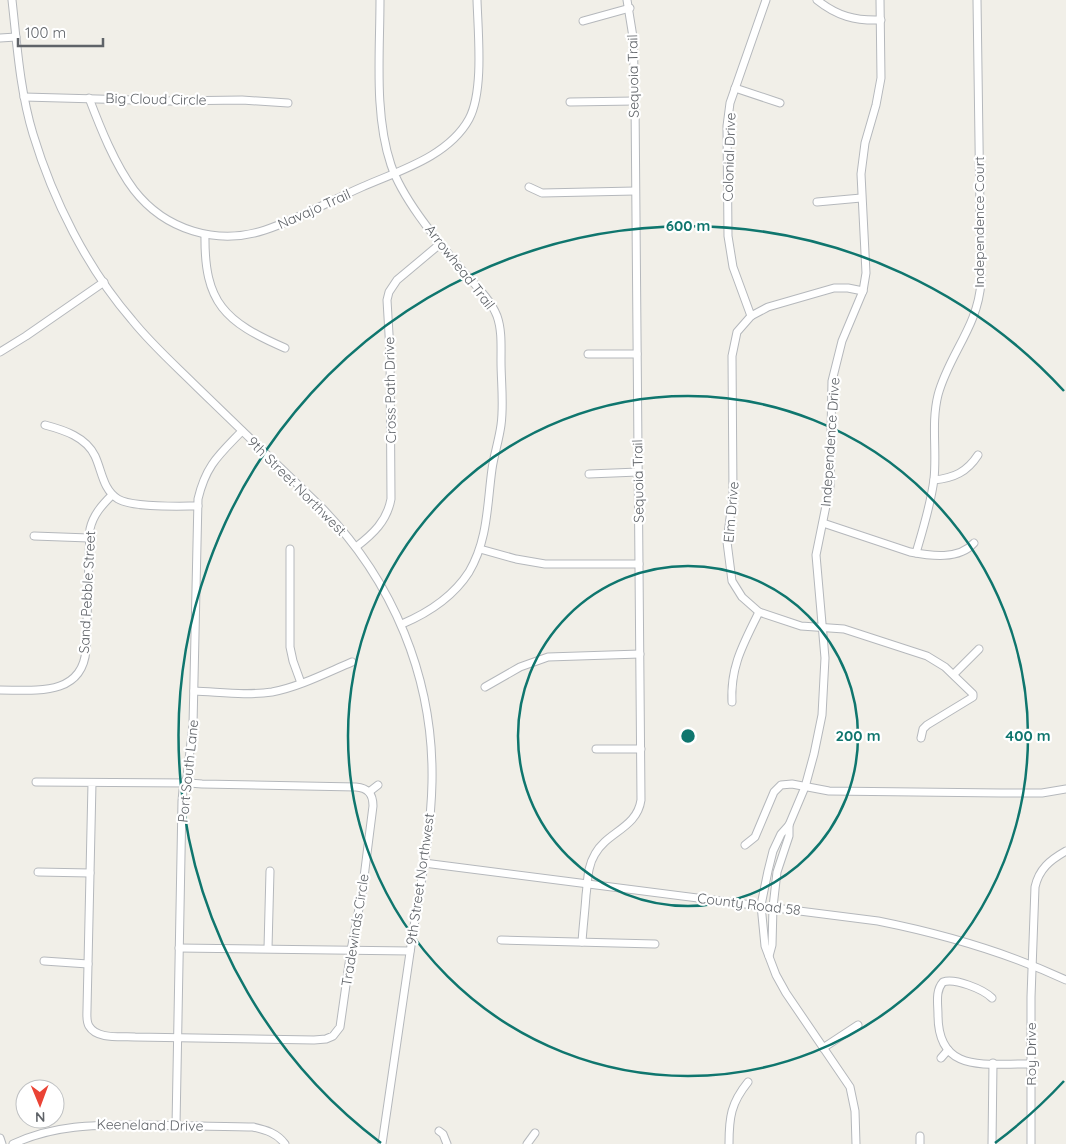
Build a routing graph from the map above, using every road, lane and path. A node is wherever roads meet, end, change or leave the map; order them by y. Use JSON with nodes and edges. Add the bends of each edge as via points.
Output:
{"nodes":[{"id":1,"x":12,"y":0,"type":"edge"},
{"id":2,"x":380,"y":0,"type":"edge"},
{"id":3,"x":478,"y":0,"type":"edge"},
{"id":4,"x":627,"y":0,"type":"edge"},
{"id":5,"x":766,"y":0,"type":"edge"},
{"id":6,"x":817,"y":0,"type":"edge"},
{"id":7,"x":880,"y":0,"type":"edge"},
{"id":8,"x":976,"y":0,"type":"edge"},
{"id":9,"x":630,"y":8,"type":"junction"},
{"id":10,"x":583,"y":20,"type":"dead end"},
{"id":11,"x":881,"y":20,"type":"junction"},
{"id":12,"x":16,"y":36,"type":"junction"},
{"id":13,"x":0,"y":38,"type":"edge"},
{"id":14,"x":735,"y":88,"type":"junction"},
{"id":15,"x":24,"y":97,"type":"junction"},
{"id":16,"x":89,"y":98,"type":"junction"},
{"id":17,"x":635,"y":101,"type":"junction"},
{"id":18,"x":570,"y":102,"type":"dead end"},
{"id":19,"x":288,"y":103,"type":"dead end"},
{"id":20,"x":780,"y":103,"type":"dead end"},
{"id":21,"x":394,"y":173,"type":"junction"},
{"id":22,"x":529,"y":187,"type":"dead end"},
{"id":23,"x":635,"y":191,"type":"junction"},
{"id":24,"x":861,"y":198,"type":"junction"},
{"id":25,"x":817,"y":202,"type":"dead end"},
{"id":26,"x":205,"y":235,"type":"junction"},
{"id":27,"x":440,"y":244,"type":"junction"},
{"id":28,"x":104,"y":282,"type":"junction"},
{"id":29,"x":863,"y":291,"type":"junction"},
{"id":30,"x":751,"y":316,"type":"junction"},
{"id":31,"x":285,"y":348,"type":"dead end"},
{"id":32,"x":0,"y":352,"type":"edge"},
{"id":33,"x":588,"y":354,"type":"dead end"},
{"id":34,"x":637,"y":354,"type":"junction"},
{"id":35,"x":45,"y":425,"type":"dead end"},
{"id":36,"x":242,"y":430,"type":"junction"},
{"id":37,"x":978,"y":455,"type":"dead end"},
{"id":38,"x":638,"y":472,"type":"junction"},
{"id":39,"x":589,"y":474,"type":"dead end"},
{"id":40,"x":934,"y":480,"type":"junction"},
{"id":41,"x":112,"y":494,"type":"junction"},
{"id":42,"x":198,"y":506,"type":"junction"},
{"id":43,"x":823,"y":523,"type":"junction"},
{"id":44,"x":34,"y":536,"type":"dead end"},
{"id":45,"x":89,"y":538,"type":"junction"},
{"id":46,"x":974,"y":543,"type":"dead end"},
{"id":47,"x":356,"y":547,"type":"junction"},
{"id":48,"x":290,"y":549,"type":"dead end"},
{"id":49,"x":480,"y":549,"type":"junction"},
{"id":50,"x":916,"y":553,"type":"junction"},
{"id":51,"x":639,"y":564,"type":"junction"},
{"id":52,"x":759,"y":612,"type":"junction"},
{"id":53,"x":402,"y":624,"type":"junction"},
{"id":54,"x":823,"y":628,"type":"junction"},
{"id":55,"x":979,"y":649,"type":"dead end"},
{"id":56,"x":640,"y":654,"type":"junction"},
{"id":57,"x":352,"y":662,"type":"dead end"},
{"id":58,"x":954,"y":674,"type":"junction"},
{"id":59,"x":301,"y":682,"type":"junction"},
{"id":60,"x":485,"y":687,"type":"dead end"},
{"id":61,"x":0,"y":690,"type":"edge"},
{"id":62,"x":194,"y":691,"type":"junction"},
{"id":63,"x":732,"y":702,"type":"dead end"},
{"id":64,"x":921,"y":738,"type":"dead end"},
{"id":65,"x":640,"y":748,"type":"junction"},
{"id":66,"x":596,"y":749,"type":"dead end"},
{"id":67,"x":36,"y":782,"type":"dead end"},
{"id":68,"x":92,"y":783,"type":"junction"},
{"id":69,"x":185,"y":783,"type":"junction"},
{"id":70,"x":378,"y":785,"type":"dead end"},
{"id":71,"x":804,"y":787,"type":"junction"},
{"id":72,"x":1066,"y":789,"type":"edge"},
{"id":73,"x":369,"y":792,"type":"junction"},
{"id":74,"x":789,"y":825,"type":"junction"},
{"id":75,"x":745,"y":846,"type":"dead end"},
{"id":76,"x":1066,"y":851,"type":"edge"},
{"id":77,"x":424,"y":863,"type":"junction"},
{"id":78,"x":270,"y":871,"type":"dead end"},
{"id":79,"x":38,"y":872,"type":"dead end"},
{"id":80,"x":90,"y":873,"type":"junction"},
{"id":81,"x":586,"y":884,"type":"junction"},
{"id":82,"x":762,"y":906,"type":"junction"},
{"id":83,"x":773,"y":907,"type":"junction"},
{"id":84,"x":501,"y":940,"type":"dead end"},
{"id":85,"x":582,"y":942,"type":"junction"},
{"id":86,"x":655,"y":944,"type":"dead end"},
{"id":87,"x":179,"y":948,"type":"junction"},
{"id":88,"x":268,"y":948,"type":"junction"},
{"id":89,"x":351,"y":950,"type":"junction"},
{"id":90,"x":410,"y":950,"type":"junction"},
{"id":91,"x":769,"y":956,"type":"junction"},
{"id":92,"x":44,"y":962,"type":"dead end"},
{"id":93,"x":88,"y":964,"type":"junction"},
{"id":94,"x":1033,"y":965,"type":"junction"},
{"id":95,"x":1066,"y":980,"type":"edge"},
{"id":96,"x":992,"y":998,"type":"dead end"},
{"id":97,"x":858,"y":1025,"type":"dead end"},
{"id":98,"x":177,"y":1037,"type":"junction"},
{"id":99,"x":824,"y":1048,"type":"junction"},
{"id":100,"x":948,"y":1050,"type":"junction"},
{"id":101,"x":941,"y":1058,"type":"dead end"},
{"id":102,"x":993,"y":1063,"type":"junction"},
{"id":103,"x":1031,"y":1064,"type":"junction"},
{"id":104,"x":748,"y":1082,"type":"dead end"},
{"id":105,"x":176,"y":1126,"type":"junction"},
{"id":106,"x":439,"y":1131,"type":"dead end"},
{"id":107,"x":534,"y":1133,"type":"dead end"},
{"id":108,"x":0,"y":1138,"type":"edge"},
{"id":109,"x":2,"y":1144,"type":"edge"},
{"id":110,"x":13,"y":1144,"type":"edge"},
{"id":111,"x":285,"y":1144,"type":"edge"},
{"id":112,"x":382,"y":1144,"type":"edge"},
{"id":113,"x":447,"y":1144,"type":"edge"},
{"id":114,"x":528,"y":1144,"type":"edge"},
{"id":115,"x":729,"y":1144,"type":"edge"},
{"id":116,"x":856,"y":1144,"type":"edge"},
{"id":117,"x":992,"y":1144,"type":"edge"},
{"id":118,"x":1031,"y":1144,"type":"edge"}],
"edges":[{"from":1,"to":12,"type":"street","name":"9th Street Northwest"},
{"from":2,"to":21,"type":"street","name":"Arrowhead Trail","via":[[380,111]]},
{"from":3,"to":21,"type":"street","name":"Navajo Trail","via":[[478,83],[469,119],[449,143]]},
{"from":4,"to":9,"type":"street","name":"Sequoia Trail"},
{"from":5,"to":14,"type":"street","name":"Colonial Drive"},
{"from":6,"to":11,"type":"street","via":[[834,13],[850,18]]},
{"from":7,"to":11,"type":"street","name":"Independence Drive"},
{"from":8,"to":40,"type":"street","name":"Independence Court","via":[[980,291],[974,317],[937,398]]},
{"from":9,"to":10,"type":"street"},
{"from":9,"to":17,"type":"street","name":"Sequoia Trail"},
{"from":11,"to":24,"type":"street","name":"Independence Drive","via":[[881,78],[862,160]]},
{"from":12,"to":13,"type":"street"},
{"from":12,"to":15,"type":"street","name":"9th Street Northwest"},
{"from":14,"to":20,"type":"street"},
{"from":14,"to":30,"type":"street","name":"Colonial Drive","via":[[727,126],[728,236],[734,267]]},
{"from":15,"to":16,"type":"street","name":"Big Cloud Circle"},
{"from":15,"to":28,"type":"street","name":"9th Street Northwest","via":[[52,187],[67,221]]},
{"from":16,"to":19,"type":"street","name":"Big Cloud Circle"},
{"from":16,"to":26,"type":"street","name":"Navajo Trail","via":[[117,162],[140,197],[167,220]]},
{"from":17,"to":18,"type":"street"},
{"from":17,"to":23,"type":"street","name":"Sequoia Trail"},
{"from":21,"to":26,"type":"street","name":"Navajo Trail","via":[[266,230],[238,236]]},
{"from":21,"to":27,"type":"street","name":"Arrowhead Trail"},
{"from":22,"to":23,"type":"street","via":[[542,193]]},
{"from":23,"to":34,"type":"street","name":"Sequoia Trail"},
{"from":24,"to":25,"type":"street"},
{"from":24,"to":29,"type":"street","name":"Independence Drive","via":[[866,273]]},
{"from":26,"to":31,"type":"street","via":[[207,274],[224,311],[250,332]]},
{"from":27,"to":47,"type":"street","name":"Cross Path Drive","via":[[404,274],[388,295],[391,499],[380,526]]},
{"from":27,"to":49,"type":"street","name":"Arrowhead Trail","via":[[492,306],[500,331],[501,424]]},
{"from":28,"to":32,"type":"street"},
{"from":28,"to":36,"type":"street","name":"9th Street Northwest","via":[[145,335]]},
{"from":29,"to":30,"type":"street","name":"Elm Drive","via":[[834,288],[768,307]]},
{"from":29,"to":43,"type":"street","name":"Independence Drive","via":[[842,342],[832,381],[830,486]]},
{"from":30,"to":52,"type":"street","name":"Elm Drive","via":[[737,332],[733,350],[734,487],[727,542],[734,585],[748,604]]},
{"from":33,"to":34,"type":"street"},
{"from":34,"to":38,"type":"street","name":"Sequoia Trail"},
{"from":35,"to":41,"type":"street","via":[[65,431],[86,444]]},
{"from":36,"to":42,"type":"street","name":"Port South Lane","via":[[212,463]]},
{"from":36,"to":47,"type":"street","name":"9th Street Northwest","via":[[332,518]]},
{"from":37,"to":40,"type":"street","via":[[963,471],[949,478]]},
{"from":38,"to":39,"type":"street"},
{"from":38,"to":51,"type":"street","name":"Sequoia Trail"},
{"from":40,"to":50,"type":"street","name":"Independence Court"},
{"from":41,"to":42,"type":"street","via":[[129,503]]},
{"from":41,"to":45,"type":"street","name":"Sand Pebble Street","via":[[95,514]]},
{"from":42,"to":62,"type":"street","name":"Port South Lane"},
{"from":43,"to":50,"type":"street"},
{"from":43,"to":54,"type":"street","name":"Independence Drive","via":[[816,556]]},
{"from":44,"to":45,"type":"street"},
{"from":45,"to":61,"type":"street","name":"Sand Pebble Street","via":[[86,650],[81,668],[70,681],[57,688]]},
{"from":46,"to":50,"type":"street","via":[[959,553]]},
{"from":47,"to":53,"type":"street","name":"9th Street Northwest"},
{"from":48,"to":59,"type":"street","via":[[290,647]]},
{"from":49,"to":51,"type":"street","via":[[516,560],[545,564]]},
{"from":49,"to":53,"type":"street","name":"Arrowhead Trail","via":[[464,579],[446,598],[434,608]]},
{"from":51,"to":56,"type":"street","name":"Sequoia Trail"},
{"from":52,"to":54,"type":"street","name":"Elm Drive","via":[[795,624]]},
{"from":52,"to":63,"type":"street","via":[[733,672]]},
{"from":53,"to":77,"type":"street","name":"9th Street Northwest","via":[[422,684],[431,741],[431,802]]},
{"from":54,"to":58,"type":"street","name":"Elm Drive","via":[[844,629],[927,656]]},
{"from":54,"to":71,"type":"street","name":"Independence Drive","via":[[822,715]]},
{"from":55,"to":58,"type":"street"},
{"from":56,"to":60,"type":"street","via":[[548,657],[520,667]]},
{"from":56,"to":65,"type":"street","name":"Sequoia Trail"},
{"from":57,"to":59,"type":"street"},
{"from":58,"to":64,"type":"street","name":"Elm Drive","via":[[974,698],[927,725]]},
{"from":59,"to":62,"type":"street","via":[[265,693]]},
{"from":62,"to":69,"type":"street","name":"Port South Lane"},
{"from":65,"to":66,"type":"street"},
{"from":65,"to":81,"type":"street","name":"Sequoia Trail","via":[[639,810],[631,822],[596,851]]},
{"from":67,"to":68,"type":"street"},
{"from":68,"to":69,"type":"street"},
{"from":68,"to":80,"type":"street","name":"Tradewinds Circle"},
{"from":69,"to":73,"type":"street","via":[[356,787]]},
{"from":69,"to":87,"type":"street","name":"Port South Lane"},
{"from":70,"to":73,"type":"street"},
{"from":71,"to":72,"type":"street","via":[[830,791],[1031,793]]},
{"from":71,"to":74,"type":"street","name":"Independence Drive"},
{"from":71,"to":75,"type":"street","via":[[781,785],[774,792],[754,837]]},
{"from":73,"to":89,"type":"street","name":"Tradewinds Circle","via":[[373,806]]},
{"from":74,"to":82,"type":"street","name":"Independence Drive","via":[[773,851]]},
{"from":74,"to":83,"type":"street","name":"Independence Drive"},
{"from":76,"to":94,"type":"street","name":"Roy Drive","via":[[1045,865],[1037,879]]},
{"from":77,"to":81,"type":"street","name":"County Road 58"},
{"from":77,"to":90,"type":"street","name":"9th Street Northwest"},
{"from":78,"to":88,"type":"street"},
{"from":79,"to":80,"type":"street"},
{"from":80,"to":93,"type":"street","name":"Tradewinds Circle"},
{"from":81,"to":82,"type":"street","name":"County Road 58"},
{"from":81,"to":85,"type":"street","name":"Sequoia Trail"},
{"from":82,"to":83,"type":"street","name":"County Road 58"},
{"from":82,"to":91,"type":"street","name":"Independence Drive","via":[[765,946]]},
{"from":83,"to":91,"type":"street","name":"Independence Drive"},
{"from":83,"to":94,"type":"street","name":"County Road 58","via":[[906,926],[964,941]]},
{"from":84,"to":85,"type":"street"},
{"from":85,"to":86,"type":"street"},
{"from":87,"to":88,"type":"street"},
{"from":87,"to":98,"type":"street","name":"Port South Lane"},
{"from":88,"to":89,"type":"street"},
{"from":89,"to":90,"type":"street"},
{"from":89,"to":98,"type":"street","name":"Tradewinds Circle","via":[[340,1027],[333,1036],[314,1040]]},
{"from":90,"to":112,"type":"street","name":"9th Street Northwest"},
{"from":91,"to":99,"type":"street","name":"Independence Drive","via":[[786,993]]},
{"from":92,"to":93,"type":"street"},
{"from":93,"to":98,"type":"street","name":"Tradewinds Circle","via":[[87,1020],[93,1030],[106,1036]]},
{"from":94,"to":95,"type":"street","name":"County Road 58"},
{"from":94,"to":103,"type":"street","name":"Roy Drive"},
{"from":96,"to":100,"type":"street","via":[[982,990],[953,981],[941,984],[937,994],[938,1027],[941,1041]]},
{"from":97,"to":99,"type":"street"},
{"from":98,"to":105,"type":"street","name":"Port South Lane"},
{"from":99,"to":116,"type":"street","name":"Independence Drive","via":[[852,1094]]},
{"from":100,"to":101,"type":"street"},
{"from":100,"to":102,"type":"street","via":[[961,1060]]},
{"from":102,"to":103,"type":"street"},
{"from":102,"to":117,"type":"street"},
{"from":103,"to":118,"type":"street","name":"Roy Drive"},
{"from":104,"to":115,"type":"street","via":[[731,1111]]},
{"from":105,"to":110,"type":"street","name":"Keeneland Drive","via":[[85,1125],[49,1130]]},
{"from":105,"to":111,"type":"street","name":"Keeneland Drive","via":[[253,1127],[272,1132]]},
{"from":106,"to":113,"type":"street"},
{"from":107,"to":114,"type":"street"},
{"from":108,"to":109,"type":"street"}]}
